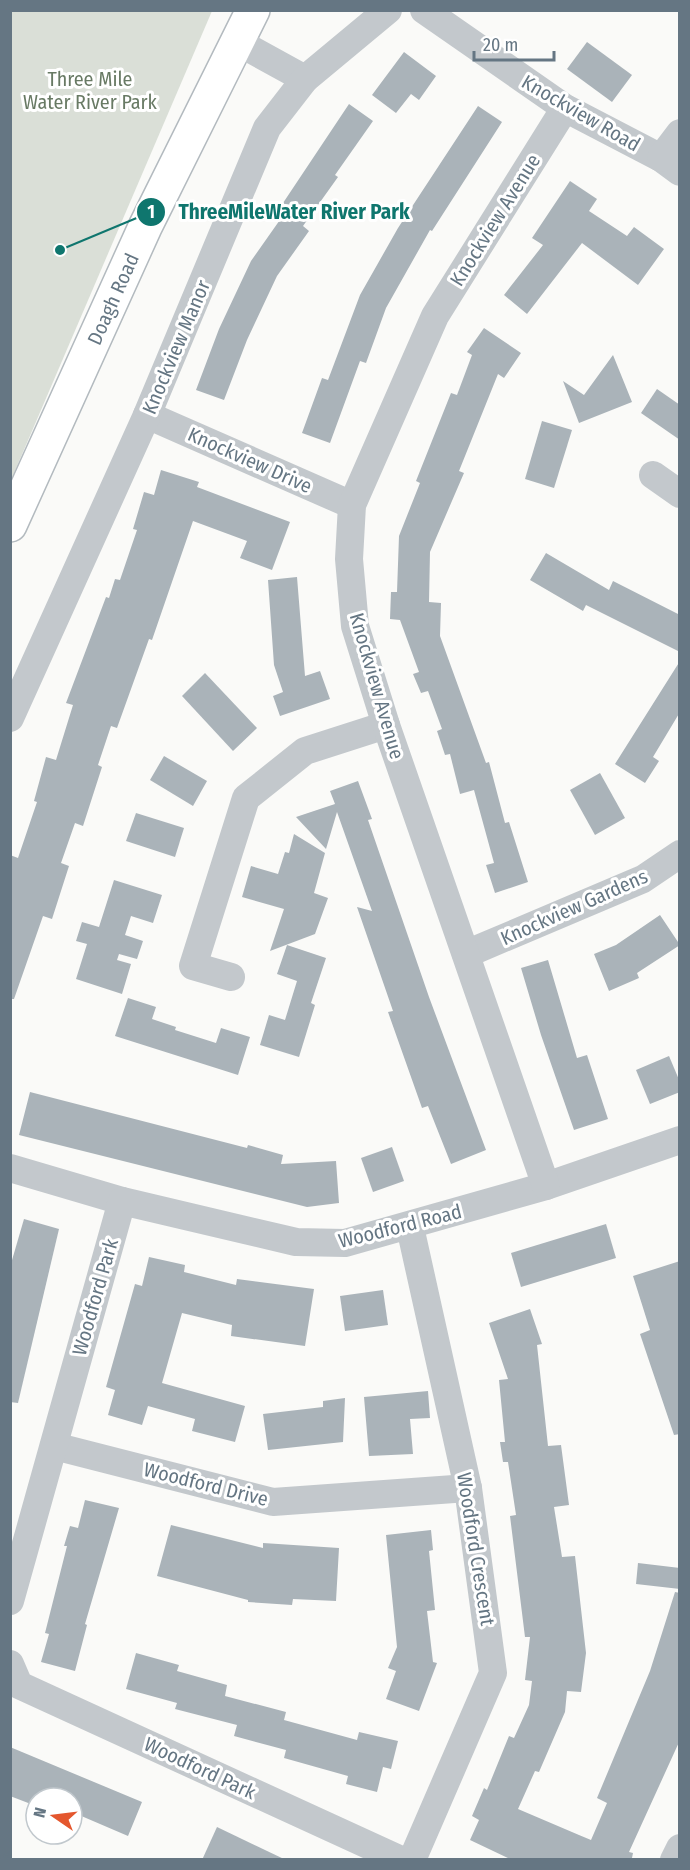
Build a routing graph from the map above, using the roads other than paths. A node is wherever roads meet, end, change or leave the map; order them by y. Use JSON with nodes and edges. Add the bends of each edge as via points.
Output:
{"nodes":[{"id":1,"x":253,"y":10,"type":"edge"},
{"id":2,"x":388,"y":10,"type":"edge"},
{"id":3,"x":424,"y":10,"type":"edge"},
{"id":4,"x":236,"y":41,"type":"junction"},
{"id":5,"x":305,"y":80,"type":"junction"},
{"id":6,"x":565,"y":108,"type":"junction"},
{"id":7,"x":680,"y":133,"type":"edge"},
{"id":8,"x":670,"y":165,"type":"edge"},
{"id":9,"x":147,"y":416,"type":"junction"},
{"id":10,"x":653,"y":476,"type":"dead end"},
{"id":11,"x":680,"y":494,"type":"edge"},
{"id":12,"x":352,"y":505,"type":"junction"},
{"id":13,"x":10,"y":525,"type":"edge"},
{"id":14,"x":10,"y":718,"type":"edge"},
{"id":15,"x":386,"y":725,"type":"junction"},
{"id":16,"x":680,"y":854,"type":"edge"},
{"id":17,"x":466,"y":954,"type":"junction"},
{"id":18,"x":231,"y":977,"type":"dead end"},
{"id":19,"x":680,"y":1140,"type":"edge"},
{"id":20,"x":10,"y":1168,"type":"edge"},
{"id":21,"x":546,"y":1186,"type":"junction"},
{"id":22,"x":122,"y":1201,"type":"junction"},
{"id":23,"x":410,"y":1227,"type":"junction"},
{"id":24,"x":54,"y":1446,"type":"junction"},
{"id":25,"x":468,"y":1488,"type":"junction"},
{"id":26,"x":10,"y":1601,"type":"edge"},
{"id":27,"x":10,"y":1664,"type":"edge"},
{"id":28,"x":680,"y":1848,"type":"edge"},
{"id":29,"x":401,"y":1860,"type":"edge"},
{"id":30,"x":412,"y":1860,"type":"edge"},
{"id":31,"x":674,"y":1860,"type":"edge"}],
"edges":[{"from":1,"to":4,"type":"main road","name":"Doagh Road"},
{"from":2,"to":5,"type":"street","name":"Knockview Manor"},
{"from":3,"to":6,"type":"street","name":"Knockview Road"},
{"from":4,"to":5,"type":"street"},
{"from":4,"to":13,"type":"main road","name":"Doagh Road","via":[[145,227]]},
{"from":5,"to":9,"type":"street","name":"Knockview Manor","via":[[267,128]]},
{"from":6,"to":8,"type":"street","name":"Knockview Road"},
{"from":6,"to":12,"type":"street","name":"Knockview Avenue","via":[[435,316]]},
{"from":7,"to":8,"type":"street"},
{"from":9,"to":12,"type":"street","name":"Knockview Drive"},
{"from":9,"to":14,"type":"street","name":"Knockview Manor"},
{"from":10,"to":11,"type":"street"},
{"from":12,"to":15,"type":"street","name":"Knockview Avenue","via":[[349,559],[355,626]]},
{"from":15,"to":17,"type":"street","name":"Knockview Avenue"},
{"from":15,"to":18,"type":"street","via":[[305,751],[246,798],[192,966]]},
{"from":16,"to":17,"type":"street","name":"Knockview Gardens","via":[[643,879]]},
{"from":17,"to":21,"type":"street","name":"Knockview Avenue"},
{"from":19,"to":21,"type":"street","name":"Woodford Road"},
{"from":20,"to":22,"type":"street","name":"Woodford Road"},
{"from":21,"to":23,"type":"street","name":"Woodford Road"},
{"from":22,"to":23,"type":"street","name":"Woodford Road","via":[[296,1242],[345,1244]]},
{"from":22,"to":24,"type":"street","name":"Woodford Park"},
{"from":23,"to":25,"type":"street","name":"Woodford Crescent"},
{"from":24,"to":25,"type":"street","name":"Woodford Drive","via":[[273,1502]]},
{"from":24,"to":26,"type":"street","name":"Woodford Park"},
{"from":25,"to":30,"type":"street","name":"Woodford Crescent","via":[[493,1673]]},
{"from":27,"to":29,"type":"street","name":"Woodford Park","via":[[19,1685]]},
{"from":28,"to":31,"type":"street"}]}
